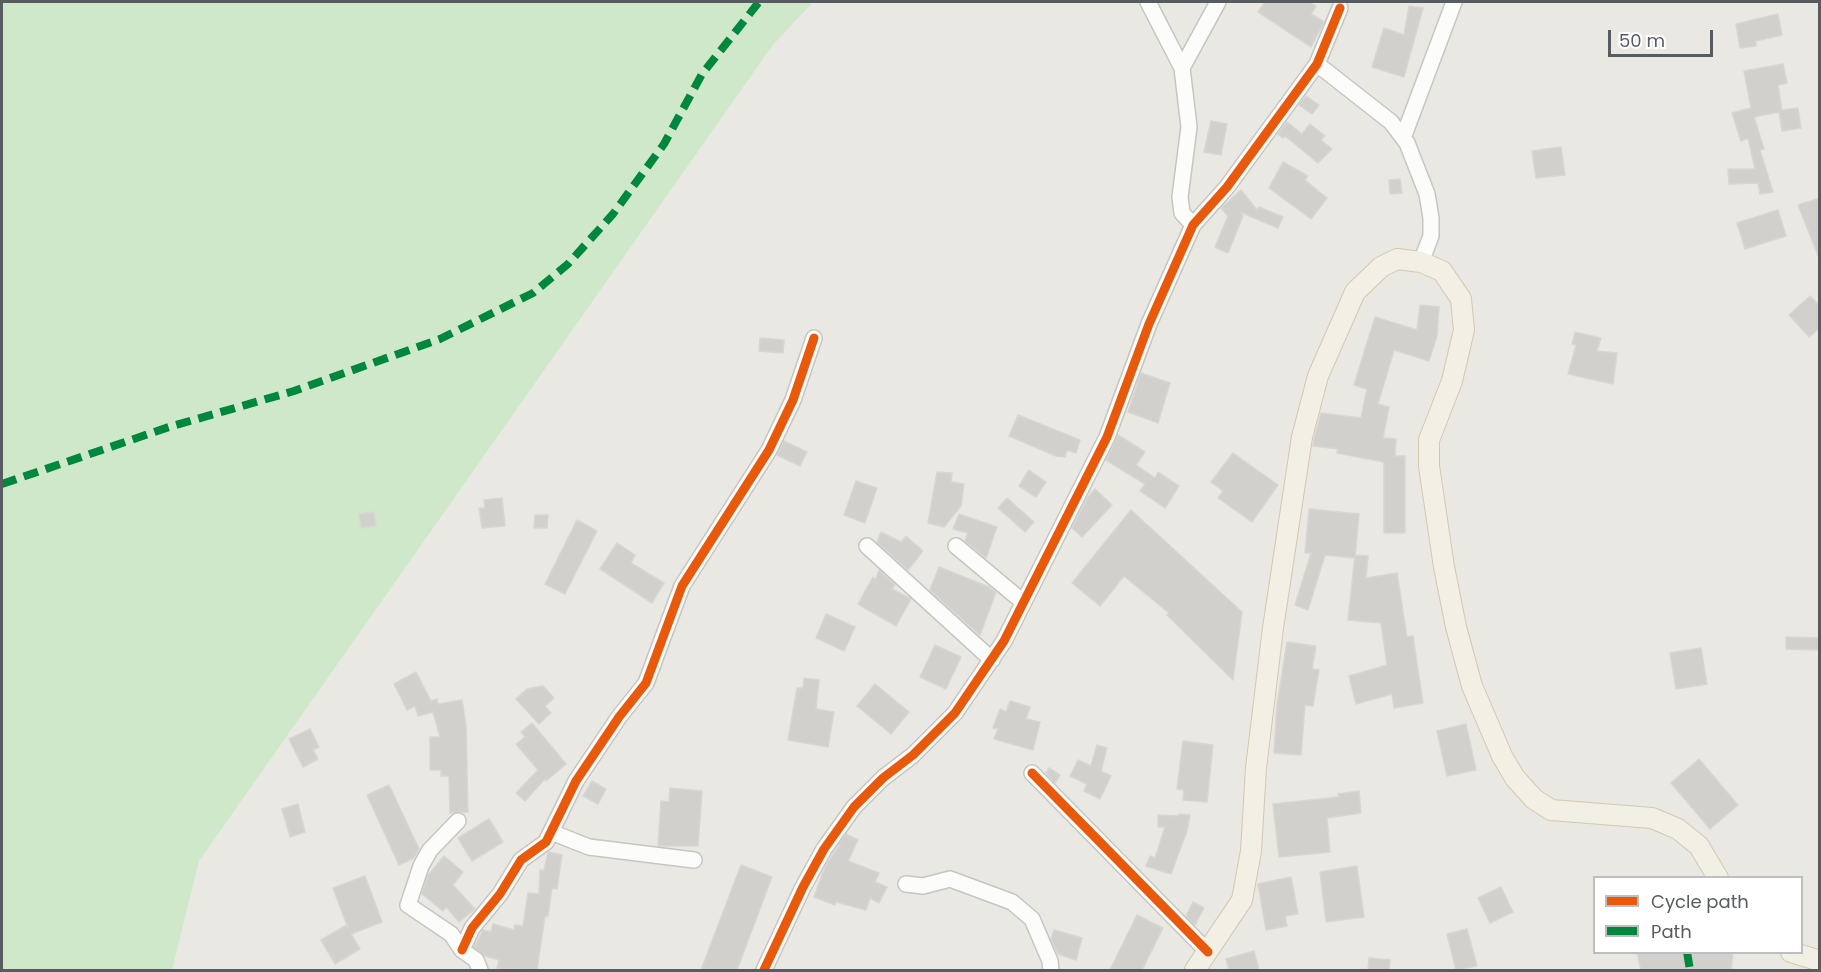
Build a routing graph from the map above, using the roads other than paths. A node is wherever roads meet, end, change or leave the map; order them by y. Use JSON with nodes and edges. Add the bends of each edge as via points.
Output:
{"nodes":[{"id":1,"x":1148,"y":2,"type":"edge"},
{"id":2,"x":1218,"y":2,"type":"edge"},
{"id":3,"x":1454,"y":2,"type":"edge"},
{"id":4,"x":1340,"y":8,"type":"dead end"},
{"id":5,"x":1317,"y":63,"type":"junction"},
{"id":6,"x":1182,"y":68,"type":"junction"},
{"id":7,"x":1403,"y":138,"type":"junction"},
{"id":8,"x":1193,"y":225,"type":"junction"},
{"id":9,"x":1421,"y":262,"type":"junction"},
{"id":10,"x":814,"y":338,"type":"dead end"},
{"id":11,"x":867,"y":546,"type":"dead end"},
{"id":12,"x":956,"y":546,"type":"dead end"},
{"id":13,"x":1023,"y":602,"type":"junction"},
{"id":14,"x":992,"y":660,"type":"junction"},
{"id":15,"x":1032,"y":772,"type":"dead end"},
{"id":16,"x":458,"y":821,"type":"dead end"},
{"id":17,"x":551,"y":832,"type":"junction"},
{"id":18,"x":694,"y":860,"type":"dead end"},
{"id":19,"x":1717,"y":876,"type":"edge"},
{"id":20,"x":906,"y":884,"type":"dead end"},
{"id":21,"x":462,"y":950,"type":"junction"},
{"id":22,"x":1208,"y":952,"type":"junction"},
{"id":23,"x":1797,"y":954,"type":"edge"},
{"id":24,"x":1820,"y":961,"type":"edge"},
{"id":25,"x":480,"y":970,"type":"edge"},
{"id":26,"x":764,"y":970,"type":"edge"},
{"id":27,"x":1051,"y":970,"type":"edge"},
{"id":28,"x":1195,"y":970,"type":"edge"}],
"edges":[{"from":1,"to":6,"type":"street"},
{"from":2,"to":6,"type":"street"},
{"from":3,"to":7,"type":"street"},
{"from":4,"to":5,"type":"street"},
{"from":5,"to":7,"type":"street","via":[[1391,122]]},
{"from":5,"to":8,"type":"street","via":[[1227,187]]},
{"from":6,"to":8,"type":"street","via":[[1189,127],[1180,197],[1182,213]]},
{"from":7,"to":9,"type":"street","via":[[1418,165],[1430,210],[1431,236]]},
{"from":8,"to":13,"type":"street","via":[[1149,324],[1107,437]]},
{"from":9,"to":19,"type":"main road","via":[[1442,271],[1461,299],[1464,330],[1452,381],[1429,440],[1430,466],[1456,627],[1472,686],[1502,756],[1534,799],[1551,810],[1652,818],[1678,829],[1699,846]]},
{"from":9,"to":22,"type":"main road","via":[[1397,259],[1381,267],[1355,292],[1318,376],[1302,437],[1273,628],[1256,768],[1251,851],[1242,900]]},
{"from":10,"to":17,"type":"street","via":[[794,400],[769,450],[682,586],[646,683],[576,781]]},
{"from":11,"to":14,"type":"street"},
{"from":12,"to":13,"type":"street"},
{"from":13,"to":14,"type":"street"},
{"from":14,"to":26,"type":"street","via":[[971,692],[933,736],[854,807],[824,849]]},
{"from":15,"to":22,"type":"street"},
{"from":16,"to":21,"type":"street","via":[[430,850],[408,904],[451,934]]},
{"from":17,"to":18,"type":"street","via":[[589,847]]},
{"from":17,"to":21,"type":"street","via":[[546,842],[521,860],[472,928]]},
{"from":20,"to":27,"type":"street","via":[[923,886],[950,879],[1012,902],[1032,919]]},
{"from":21,"to":25,"type":"street","via":[[476,960]]},
{"from":22,"to":28,"type":"main road"},
{"from":23,"to":24,"type":"main road"}]}
